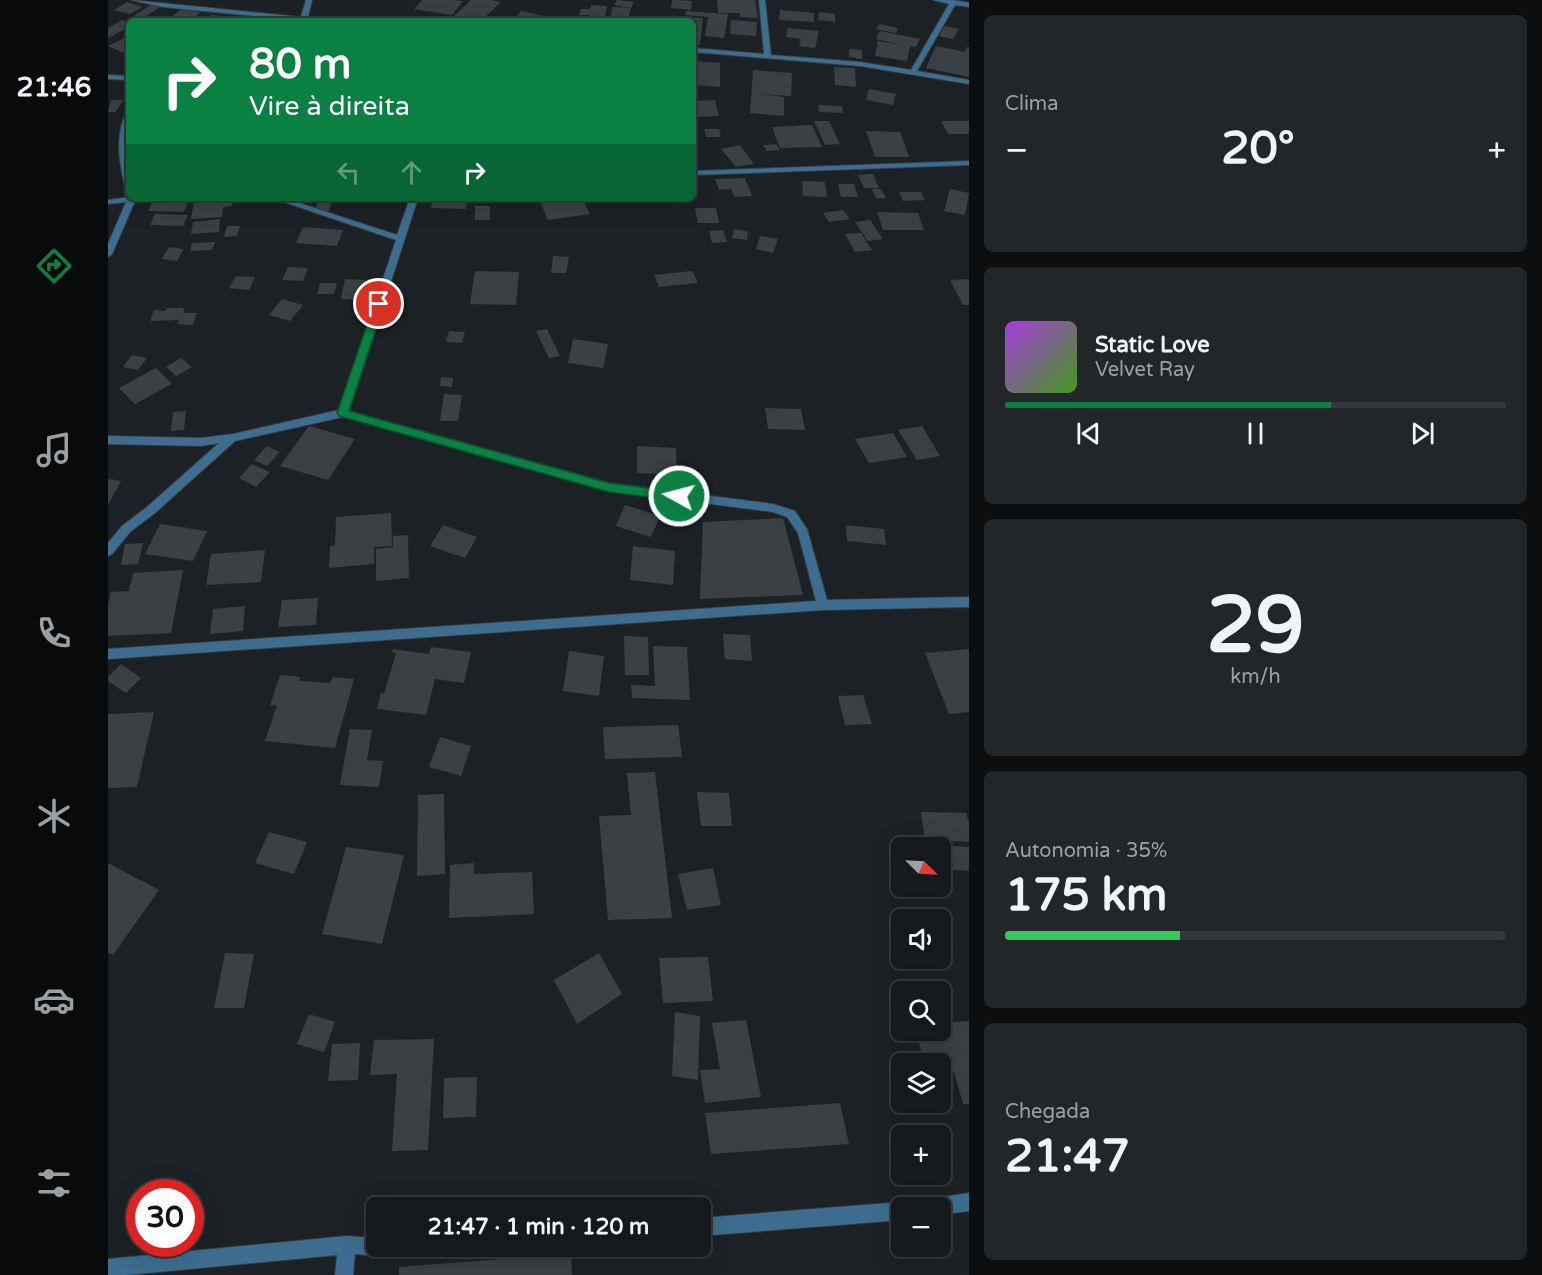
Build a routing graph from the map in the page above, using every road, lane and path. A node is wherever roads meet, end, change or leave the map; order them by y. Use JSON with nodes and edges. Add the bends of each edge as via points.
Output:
{"nodes":[{"id":1,"x":134,"y":0,"type":"edge"},
{"id":2,"x":309,"y":0,"type":"edge"},
{"id":3,"x":762,"y":0,"type":"edge"},
{"id":4,"x":936,"y":0,"type":"edge"},
{"id":5,"x":953,"y":2,"type":"junction"},
{"id":6,"x":969,"y":5,"type":"edge"},
{"id":7,"x":266,"y":18,"type":"edge"},
{"id":8,"x":304,"y":18,"type":"edge"},
{"id":9,"x":696,"y":50,"type":"edge"},
{"id":10,"x":768,"y":56,"type":"junction"},
{"id":11,"x":912,"y":74,"type":"junction"},
{"id":12,"x":108,"y":77,"type":"edge"},
{"id":13,"x":126,"y":78,"type":"edge"},
{"id":14,"x":969,"y":82,"type":"edge"},
{"id":15,"x":126,"y":123,"type":"edge"},
{"id":16,"x":969,"y":163,"type":"edge"},
{"id":17,"x":696,"y":173,"type":"edge"},
{"id":18,"x":126,"y":174,"type":"edge"},
{"id":19,"x":126,"y":199,"type":"edge"},
{"id":20,"x":131,"y":201,"type":"edge"},
{"id":21,"x":285,"y":201,"type":"edge"},
{"id":22,"x":413,"y":201,"type":"edge"},
{"id":23,"x":108,"y":202,"type":"edge"},
{"id":24,"x":400,"y":239,"type":"junction"},
{"id":25,"x":108,"y":254,"type":"edge"},
{"id":26,"x":343,"y":413,"type":"junction"},
{"id":27,"x":233,"y":438,"type":"junction"},
{"id":28,"x":108,"y":440,"type":"edge"},
{"id":29,"x":108,"y":551,"type":"edge"},
{"id":30,"x":969,"y":602,"type":"edge"},
{"id":31,"x":823,"y":605,"type":"junction"},
{"id":32,"x":108,"y":654,"type":"edge"},
{"id":33,"x":969,"y":1202,"type":"edge"},
{"id":34,"x":951,"y":1205,"type":"edge"},
{"id":35,"x":891,"y":1212,"type":"edge"},
{"id":36,"x":711,"y":1226,"type":"edge"},
{"id":37,"x":347,"y":1245,"type":"junction"},
{"id":38,"x":366,"y":1246,"type":"edge"},
{"id":39,"x":108,"y":1268,"type":"edge"},
{"id":40,"x":344,"y":1275,"type":"edge"}],
"edges":[{"from":1,"to":7,"type":"street"},
{"from":2,"to":8,"type":"street"},
{"from":3,"to":10,"type":"street"},
{"from":4,"to":5,"type":"street"},
{"from":5,"to":6,"type":"street"},
{"from":5,"to":11,"type":"street"},
{"from":9,"to":10,"type":"street"},
{"from":10,"to":11,"type":"street","via":[[860,64]]},
{"from":11,"to":14,"type":"street"},
{"from":12,"to":13,"type":"street"},
{"from":15,"to":18,"type":"street","via":[[121,153]]},
{"from":16,"to":17,"type":"street"},
{"from":19,"to":23,"type":"street"},
{"from":20,"to":25,"type":"street"},
{"from":21,"to":24,"type":"street"},
{"from":22,"to":24,"type":"street"},
{"from":24,"to":26,"type":"street"},
{"from":26,"to":27,"type":"street"},
{"from":26,"to":31,"type":"street","via":[[609,487],[773,508],[791,514],[803,532]]},
{"from":27,"to":28,"type":"street","via":[[201,442]]},
{"from":27,"to":29,"type":"street","via":[[126,529]]},
{"from":30,"to":31,"type":"street"},
{"from":31,"to":32,"type":"street"},
{"from":33,"to":34,"type":"street"},
{"from":35,"to":36,"type":"street"},
{"from":37,"to":38,"type":"street"},
{"from":37,"to":39,"type":"street"},
{"from":37,"to":40,"type":"street"}]}
